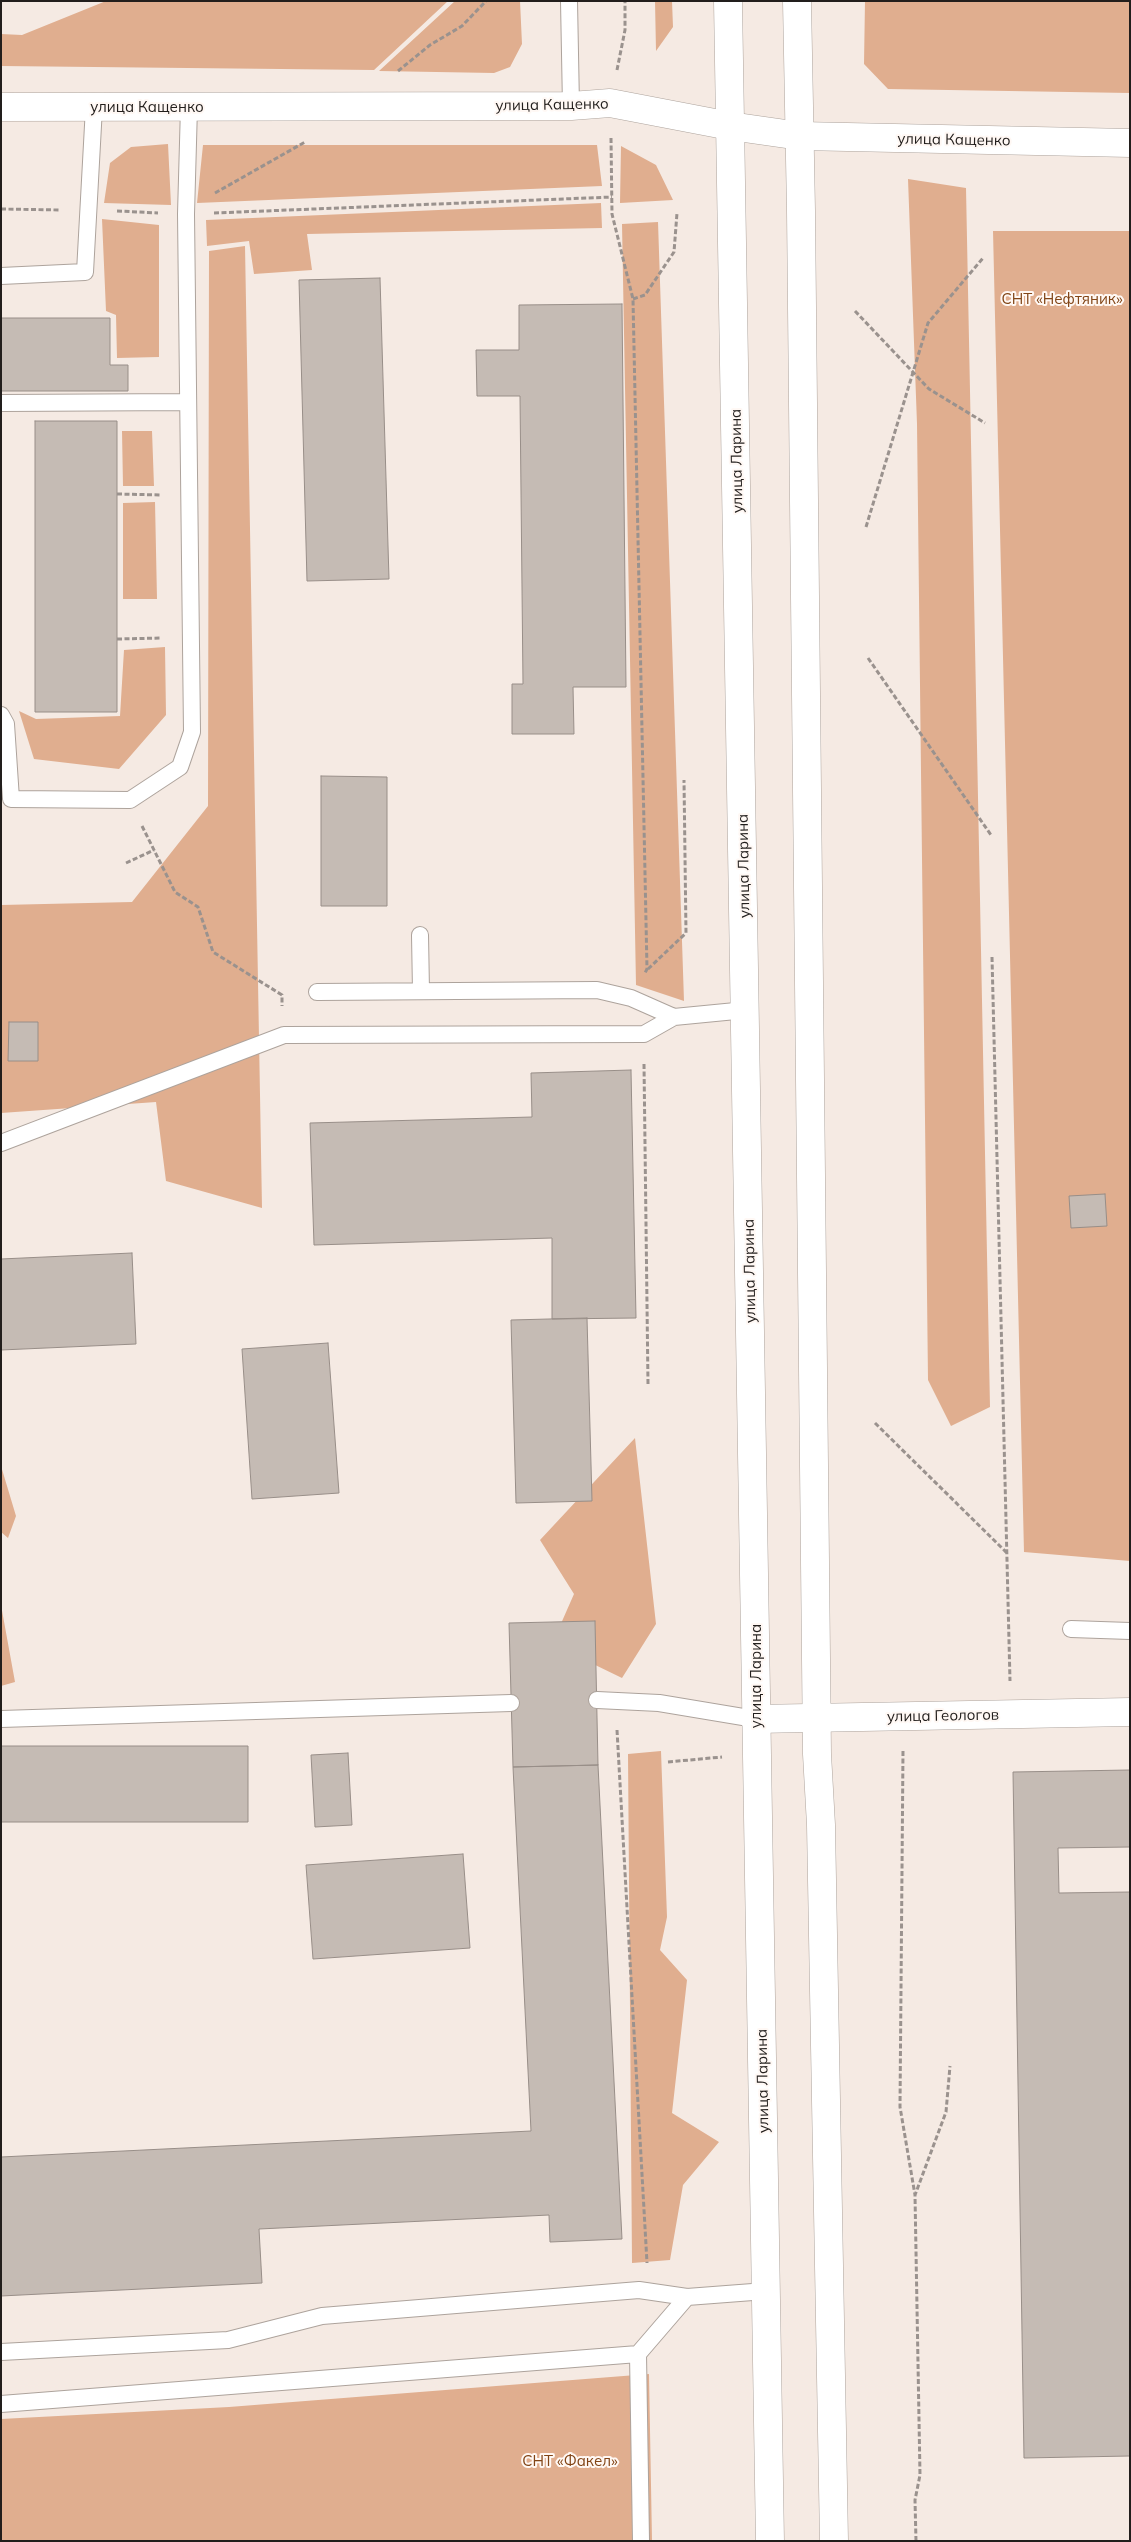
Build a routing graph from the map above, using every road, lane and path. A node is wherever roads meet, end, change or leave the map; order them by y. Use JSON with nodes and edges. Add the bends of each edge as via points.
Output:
{"nodes":[{"id":1,"x":486,"y":1,"type":"edge"},
{"id":2,"x":569,"y":1,"type":"edge"},
{"id":3,"x":625,"y":1,"type":"edge"},
{"id":4,"x":728,"y":1,"type":"edge"},
{"id":5,"x":797,"y":1,"type":"edge"},
{"id":6,"x":610,"y":103,"type":"junction"},
{"id":7,"x":342,"y":106,"type":"junction"},
{"id":8,"x":571,"y":106,"type":"junction"},
{"id":9,"x":1,"y":107,"type":"edge"},
{"id":10,"x":94,"y":107,"type":"junction"},
{"id":11,"x":189,"y":107,"type":"junction"},
{"id":12,"x":730,"y":126,"type":"junction"},
{"id":13,"x":800,"y":136,"type":"junction"},
{"id":14,"x":1130,"y":143,"type":"edge"},
{"id":15,"x":612,"y":197,"type":"junction"},
{"id":16,"x":1,"y":209,"type":"edge"},
{"id":17,"x":87,"y":210,"type":"junction"},
{"id":18,"x":677,"y":213,"type":"dead end"},
{"id":19,"x":186,"y":214,"type":"junction"},
{"id":20,"x":982,"y":258,"type":"dead end"},
{"id":21,"x":1,"y":276,"type":"edge"},
{"id":22,"x":633,"y":299,"type":"junction"},
{"id":23,"x":855,"y":311,"type":"dead end"},
{"id":24,"x":914,"y":372,"type":"junction"},
{"id":25,"x":188,"y":402,"type":"junction"},
{"id":26,"x":1,"y":403,"type":"edge"},
{"id":27,"x":985,"y":422,"type":"dead end"},
{"id":28,"x":117,"y":494,"type":"dead end"},
{"id":29,"x":189,"y":495,"type":"junction"},
{"id":30,"x":866,"y":527,"type":"dead end"},
{"id":31,"x":191,"y":638,"type":"junction"},
{"id":32,"x":118,"y":639,"type":"dead end"},
{"id":33,"x":868,"y":658,"type":"dead end"},
{"id":34,"x":1,"y":714,"type":"edge"},
{"id":35,"x":684,"y":780,"type":"dead end"},
{"id":36,"x":130,"y":800,"type":"junction"},
{"id":37,"x":991,"y":835,"type":"dead end"},
{"id":38,"x":154,"y":850,"type":"junction"},
{"id":39,"x":126,"y":863,"type":"dead end"},
{"id":40,"x":420,"y":935,"type":"dead end"},
{"id":41,"x":992,"y":957,"type":"dead end"},
{"id":42,"x":647,"y":969,"type":"junction"},
{"id":43,"x":421,"y":991,"type":"junction"},
{"id":44,"x":317,"y":992,"type":"dead end"},
{"id":45,"x":631,"y":998,"type":"junction"},
{"id":46,"x":746,"y":1010,"type":"junction"},
{"id":47,"x":674,"y":1017,"type":"junction"},
{"id":48,"x":644,"y":1034,"type":"junction"},
{"id":49,"x":284,"y":1035,"type":"junction"},
{"id":50,"x":1,"y":1143,"type":"edge"},
{"id":51,"x":648,"y":1384,"type":"dead end"},
{"id":52,"x":875,"y":1423,"type":"dead end"},
{"id":53,"x":1007,"y":1553,"type":"junction"},
{"id":54,"x":1071,"y":1629,"type":"dead end"},
{"id":55,"x":1130,"y":1631,"type":"edge"},
{"id":56,"x":597,"y":1700,"type":"dead end"},
{"id":57,"x":615,"y":1700,"type":"junction"},
{"id":58,"x":511,"y":1703,"type":"dead end"},
{"id":59,"x":1130,"y":1712,"type":"edge"},
{"id":60,"x":1011,"y":1714,"type":"junction"},
{"id":61,"x":887,"y":1717,"type":"junction"},
{"id":62,"x":818,"y":1718,"type":"junction"},
{"id":63,"x":1,"y":1719,"type":"edge"},
{"id":64,"x":755,"y":1719,"type":"junction"},
{"id":65,"x":727,"y":1757,"type":"dead end"},
{"id":66,"x":668,"y":1762,"type":"dead end"},
{"id":67,"x":950,"y":2066,"type":"dead end"},
{"id":68,"x":915,"y":2195,"type":"junction"},
{"id":69,"x":649,"y":2291,"type":"junction"},
{"id":70,"x":766,"y":2291,"type":"junction"},
{"id":71,"x":687,"y":2298,"type":"junction"},
{"id":72,"x":1,"y":2352,"type":"edge"},
{"id":73,"x":638,"y":2354,"type":"junction"},
{"id":74,"x":1,"y":2404,"type":"edge"},
{"id":75,"x":641,"y":2541,"type":"edge"},
{"id":76,"x":770,"y":2541,"type":"edge"},
{"id":77,"x":834,"y":2541,"type":"edge"},
{"id":78,"x":916,"y":2541,"type":"edge"}],
"edges":[{"from":1,"to":7,"type":"path","via":[[462,26]]},
{"from":2,"to":8,"type":"lane"},
{"from":3,"to":6,"type":"path","via":[[625,30]]},
{"from":4,"to":12,"type":"main road","name":"улица Ларина"},
{"from":5,"to":13,"type":"main road"},
{"from":6,"to":8,"type":"main road","name":"улица Кащенко"},
{"from":6,"to":12,"type":"main road","name":"улица Кащенко"},
{"from":6,"to":15,"type":"path"},
{"from":7,"to":8,"type":"main road","name":"улица Кащенко"},
{"from":7,"to":11,"type":"main road","name":"улица Кащенко"},
{"from":7,"to":19,"type":"path","via":[[308,140],[210,196]]},
{"from":9,"to":10,"type":"main road","name":"улица Кащенко"},
{"from":10,"to":11,"type":"main road","name":"улица Кащенко"},
{"from":10,"to":17,"type":"lane"},
{"from":11,"to":19,"type":"lane"},
{"from":12,"to":13,"type":"main road","name":"улица Кащенко"},
{"from":12,"to":46,"type":"main road","name":"улица Ларина"},
{"from":13,"to":14,"type":"main road","name":"улица Кащенко"},
{"from":13,"to":62,"type":"main road"},
{"from":15,"to":19,"type":"path"},
{"from":15,"to":22,"type":"path","via":[[612,214]]},
{"from":16,"to":17,"type":"path"},
{"from":17,"to":19,"type":"path"},
{"from":17,"to":21,"type":"lane","via":[[85,272]]},
{"from":18,"to":22,"type":"path","via":[[674,252],[644,295]]},
{"from":19,"to":25,"type":"lane"},
{"from":20,"to":24,"type":"path","via":[[928,323]]},
{"from":22,"to":42,"type":"path"},
{"from":23,"to":24,"type":"path"},
{"from":24,"to":27,"type":"path","via":[[929,388]]},
{"from":24,"to":30,"type":"path"},
{"from":25,"to":26,"type":"lane"},
{"from":25,"to":29,"type":"lane"},
{"from":28,"to":29,"type":"path"},
{"from":29,"to":31,"type":"lane"},
{"from":31,"to":32,"type":"path"},
{"from":31,"to":36,"type":"lane","via":[[192,732],[180,767]]},
{"from":33,"to":37,"type":"path"},
{"from":34,"to":36,"type":"lane","via":[[6,724],[11,799]]},
{"from":35,"to":42,"type":"path","via":[[686,933]]},
{"from":36,"to":38,"type":"path"},
{"from":38,"to":39,"type":"path"},
{"from":38,"to":49,"type":"path","via":[[175,892],[198,907],[213,952],[282,995]]},
{"from":40,"to":43,"type":"lane"},
{"from":41,"to":53,"type":"path"},
{"from":42,"to":45,"type":"path"},
{"from":43,"to":44,"type":"lane"},
{"from":43,"to":45,"type":"lane","via":[[597,990]]},
{"from":45,"to":47,"type":"lane"},
{"from":46,"to":47,"type":"lane"},
{"from":46,"to":64,"type":"main road","name":"улица Ларина"},
{"from":47,"to":48,"type":"lane"},
{"from":48,"to":49,"type":"lane"},
{"from":48,"to":51,"type":"path"},
{"from":49,"to":50,"type":"lane"},
{"from":52,"to":53,"type":"path"},
{"from":53,"to":60,"type":"path"},
{"from":54,"to":55,"type":"lane"},
{"from":56,"to":57,"type":"lane"},
{"from":57,"to":64,"type":"lane","via":[[659,1702]]},
{"from":57,"to":69,"type":"path"},
{"from":58,"to":63,"type":"lane"},
{"from":59,"to":60,"type":"main road","name":"улица Геологов"},
{"from":60,"to":61,"type":"main road","name":"улица Геологов"},
{"from":61,"to":62,"type":"main road","name":"улица Геологов"},
{"from":61,"to":68,"type":"path","via":[[903,1751],[900,2108]]},
{"from":62,"to":64,"type":"main road","name":"улица Геологов"},
{"from":62,"to":77,"type":"main road"},
{"from":64,"to":70,"type":"main road","name":"улица Ларина"},
{"from":65,"to":66,"type":"path"},
{"from":67,"to":68,"type":"path","via":[[946,2112]]},
{"from":68,"to":78,"type":"path","via":[[920,2475],[915,2500]]},
{"from":69,"to":71,"type":"lane"},
{"from":69,"to":72,"type":"lane","via":[[322,2316],[228,2340]]},
{"from":70,"to":71,"type":"lane"},
{"from":70,"to":76,"type":"main road","name":"улица Ларина"},
{"from":71,"to":73,"type":"lane"},
{"from":73,"to":74,"type":"lane"},
{"from":73,"to":75,"type":"lane"}]}
